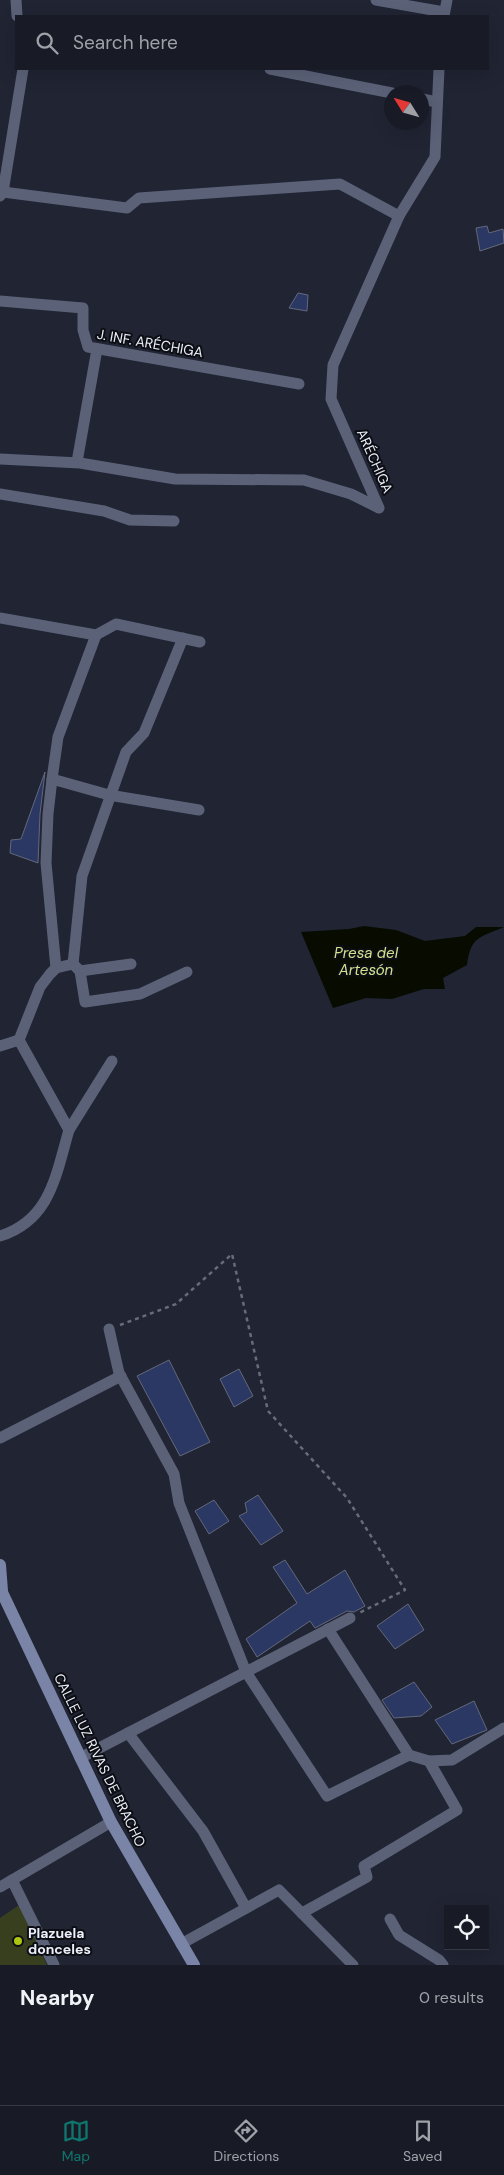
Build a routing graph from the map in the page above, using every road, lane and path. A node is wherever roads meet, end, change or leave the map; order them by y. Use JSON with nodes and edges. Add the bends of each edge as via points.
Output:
{"nodes":[{"id":1,"x":16,"y":0,"type":"edge"},
{"id":2,"x":376,"y":0,"type":"edge"},
{"id":3,"x":447,"y":0,"type":"edge"},
{"id":4,"x":444,"y":14,"type":"edge"},
{"id":5,"x":16,"y":15,"type":"edge"},
{"id":6,"x":22,"y":70,"type":"edge"},
{"id":7,"x":275,"y":70,"type":"edge"},
{"id":8,"x":440,"y":70,"type":"edge"},
{"id":9,"x":384,"y":91,"type":"edge"},
{"id":10,"x":429,"y":100,"type":"edge"},
{"id":11,"x":437,"y":102,"type":"junction"},
{"id":12,"x":2,"y":194,"type":"edge"},
{"id":13,"x":399,"y":216,"type":"junction"},
{"id":14,"x":0,"y":302,"type":"edge"},
{"id":15,"x":97,"y":349,"type":"junction"},
{"id":16,"x":299,"y":384,"type":"dead end"},
{"id":17,"x":0,"y":459,"type":"edge"},
{"id":18,"x":77,"y":462,"type":"junction"},
{"id":19,"x":0,"y":494,"type":"edge"},
{"id":20,"x":174,"y":521,"type":"dead end"},
{"id":21,"x":0,"y":618,"type":"edge"},
{"id":22,"x":96,"y":635,"type":"junction"},
{"id":23,"x":183,"y":638,"type":"junction"},
{"id":24,"x":200,"y":642,"type":"dead end"},
{"id":25,"x":52,"y":779,"type":"junction"},
{"id":26,"x":110,"y":795,"type":"junction"},
{"id":27,"x":199,"y":810,"type":"dead end"},
{"id":28,"x":131,"y":964,"type":"dead end"},
{"id":29,"x":77,"y":967,"type":"junction"},
{"id":30,"x":56,"y":968,"type":"junction"},
{"id":31,"x":187,"y":972,"type":"dead end"},
{"id":32,"x":19,"y":1040,"type":"junction"},
{"id":33,"x":0,"y":1046,"type":"edge"},
{"id":34,"x":112,"y":1061,"type":"dead end"},
{"id":35,"x":69,"y":1130,"type":"junction"},
{"id":36,"x":0,"y":1236,"type":"edge"},
{"id":37,"x":109,"y":1329,"type":"joint"},
{"id":38,"x":121,"y":1376,"type":"junction"},
{"id":39,"x":0,"y":1438,"type":"edge"},
{"id":40,"x":0,"y":1565,"type":"edge"},
{"id":41,"x":1,"y":1590,"type":"edge"},
{"id":42,"x":350,"y":1618,"type":"joint"},
{"id":43,"x":328,"y":1629,"type":"junction"},
{"id":44,"x":246,"y":1672,"type":"junction"},
{"id":45,"x":504,"y":1728,"type":"edge"},
{"id":46,"x":128,"y":1733,"type":"junction"},
{"id":47,"x":409,"y":1755,"type":"junction"},
{"id":48,"x":80,"y":1758,"type":"junction"},
{"id":49,"x":429,"y":1761,"type":"junction"},
{"id":50,"x":111,"y":1822,"type":"junction"},
{"id":51,"x":12,"y":1880,"type":"junction"},
{"id":52,"x":0,"y":1887,"type":"edge"},
{"id":53,"x":246,"y":1908,"type":"junction"},
{"id":54,"x":302,"y":1913,"type":"junction"},
{"id":55,"x":390,"y":1919,"type":"dead end"},
{"id":56,"x":182,"y":1944,"type":"junction"},
{"id":57,"x":54,"y":1965,"type":"edge"},
{"id":58,"x":194,"y":1965,"type":"edge"},
{"id":59,"x":353,"y":1965,"type":"edge"},
{"id":60,"x":443,"y":1965,"type":"edge"}],
"edges":[{"from":1,"to":5,"type":"street"},
{"from":2,"to":4,"type":"street"},
{"from":3,"to":4,"type":"street"},
{"from":6,"to":12,"type":"street"},
{"from":7,"to":9,"type":"street"},
{"from":8,"to":11,"type":"street","name":"ARÉCHIGA"},
{"from":10,"to":11,"type":"street"},
{"from":11,"to":13,"type":"street","name":"ARÉCHIGA","via":[[435,157]]},
{"from":12,"to":13,"type":"street","via":[[127,208],[139,198],[340,184]]},
{"from":13,"to":18,"type":"street","name":"ARÉCHIGA","via":[[333,364],[331,399],[379,508],[352,494],[304,480],[175,479]]},
{"from":14,"to":15,"type":"street","name":"J. INF. ARÉCHIGA","via":[[83,308],[83,330],[88,348]]},
{"from":15,"to":16,"type":"street","name":"J. INF. ARÉCHIGA"},
{"from":15,"to":18,"type":"street"},
{"from":17,"to":18,"type":"street","name":"ARÉCHIGA"},
{"from":19,"to":20,"type":"street","via":[[104,511],[130,520]]},
{"from":21,"to":22,"type":"street"},
{"from":22,"to":23,"type":"street","via":[[116,624]]},
{"from":22,"to":25,"type":"street","via":[[58,737]]},
{"from":23,"to":24,"type":"street"},
{"from":23,"to":26,"type":"street","via":[[144,733],[126,752]]},
{"from":25,"to":26,"type":"street"},
{"from":25,"to":30,"type":"street","via":[[46,863]]},
{"from":26,"to":27,"type":"street"},
{"from":26,"to":29,"type":"street","via":[[82,876]]},
{"from":28,"to":29,"type":"street"},
{"from":29,"to":30,"type":"street"},
{"from":29,"to":31,"type":"street","via":[[85,1002],[140,994]]},
{"from":30,"to":32,"type":"street","via":[[40,987]]},
{"from":32,"to":33,"type":"street"},
{"from":32,"to":35,"type":"street"},
{"from":34,"to":35,"type":"street"},
{"from":35,"to":36,"type":"street","via":[[46,1202],[22,1226]]},
{"from":37,"to":38,"type":"street"},
{"from":37,"to":42,"type":"path","via":[[176,1304],[232,1254],[268,1411],[347,1498],[405,1590]]},
{"from":38,"to":39,"type":"street"},
{"from":38,"to":44,"type":"street","via":[[174,1474],[179,1503]]},
{"from":40,"to":41,"type":"main road"},
{"from":41,"to":48,"type":"main road","name":"CALLE LUZ RIVAS DE BRACHO"},
{"from":42,"to":43,"type":"street"},
{"from":43,"to":44,"type":"street"},
{"from":43,"to":47,"type":"street"},
{"from":44,"to":46,"type":"street"},
{"from":44,"to":47,"type":"street","via":[[327,1796]]},
{"from":45,"to":49,"type":"street","via":[[452,1760]]},
{"from":46,"to":48,"type":"street"},
{"from":46,"to":53,"type":"street","via":[[203,1831]]},
{"from":47,"to":49,"type":"street"},
{"from":48,"to":50,"type":"main road","name":"CALLE LUZ RIVAS DE BRACHO"},
{"from":49,"to":54,"type":"street","via":[[457,1810],[364,1866],[367,1877]]},
{"from":50,"to":51,"type":"street"},
{"from":50,"to":56,"type":"main road","name":"CALLE LUZ RIVAS DE BRACHO"},
{"from":51,"to":52,"type":"street"},
{"from":51,"to":57,"type":"street"},
{"from":53,"to":54,"type":"street","via":[[279,1890]]},
{"from":53,"to":56,"type":"street"},
{"from":54,"to":59,"type":"street"},
{"from":55,"to":60,"type":"street","via":[[399,1935]]},
{"from":56,"to":58,"type":"main road","name":"CALLE LUZ RIVAS DE BRACHO"}]}
